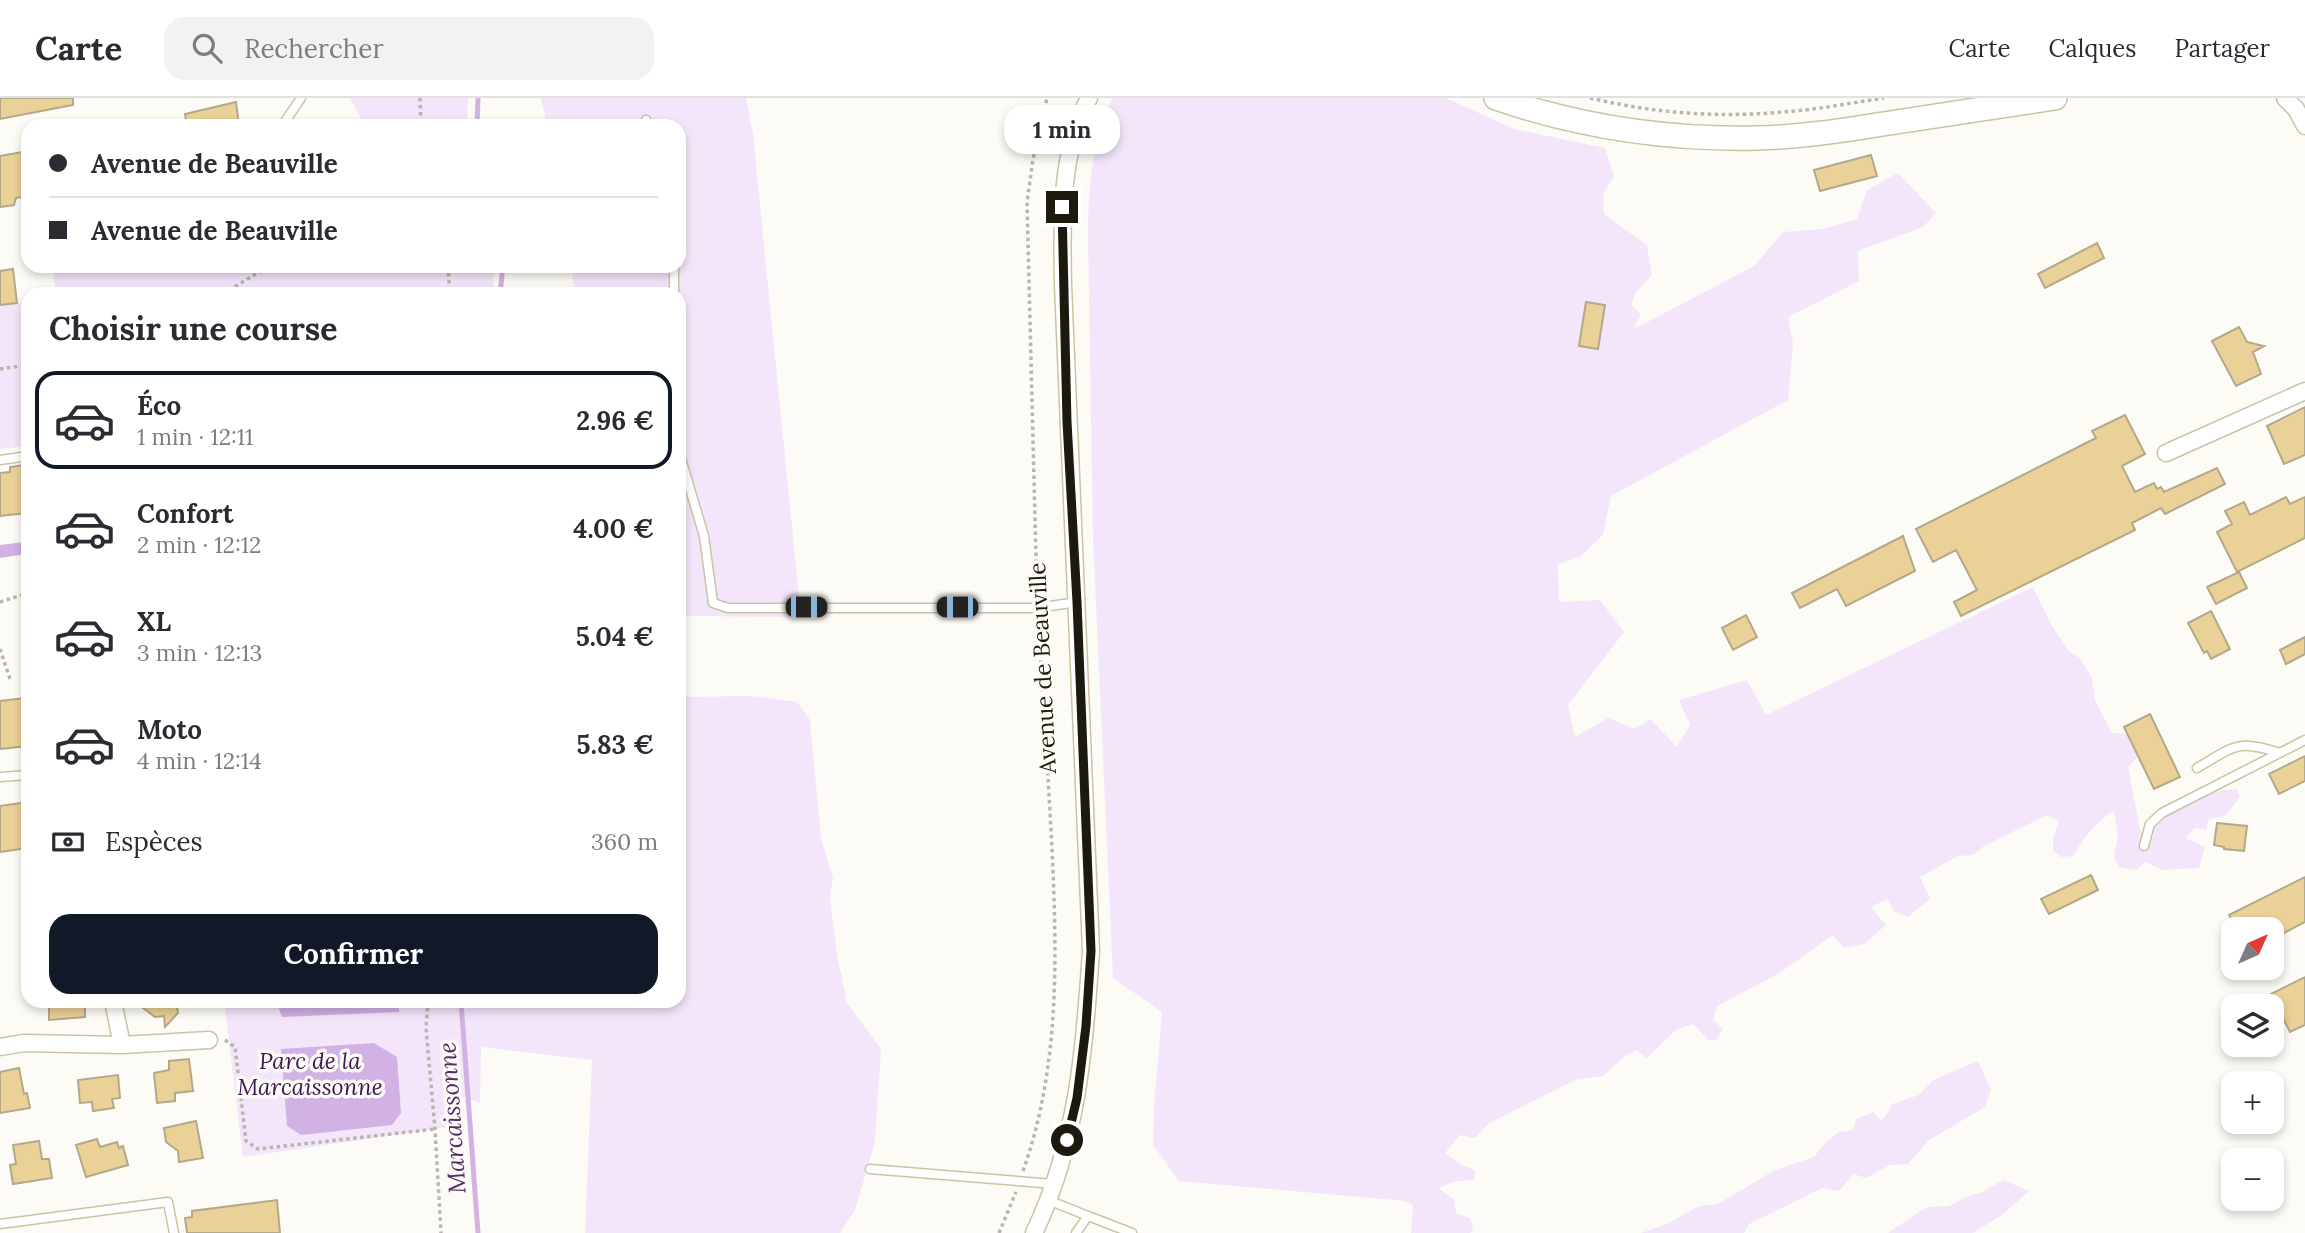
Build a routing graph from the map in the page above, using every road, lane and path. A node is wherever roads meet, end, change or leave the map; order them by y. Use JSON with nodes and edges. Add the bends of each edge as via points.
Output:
{"nodes":[{"id":1,"x":301,"y":98,"type":"edge"},
{"id":2,"x":421,"y":98,"type":"edge"},
{"id":3,"x":1047,"y":98,"type":"edge"},
{"id":4,"x":1088,"y":98,"type":"edge"},
{"id":5,"x":1496,"y":98,"type":"edge"},
{"id":6,"x":1590,"y":98,"type":"edge"},
{"id":7,"x":1884,"y":98,"type":"edge"},
{"id":8,"x":2055,"y":98,"type":"edge"},
{"id":9,"x":2292,"y":102,"type":"edge"},
{"id":10,"x":287,"y":119,"type":"edge"},
{"id":11,"x":421,"y":119,"type":"edge"},
{"id":12,"x":2305,"y":126,"type":"edge"},
{"id":13,"x":258,"y":273,"type":"edge"},
{"id":14,"x":234,"y":287,"type":"edge"},
{"id":15,"x":21,"y":366,"type":"edge"},
{"id":16,"x":0,"y":369,"type":"edge"},
{"id":17,"x":2305,"y":391,"type":"edge"},
{"id":18,"x":2166,"y":453,"type":"dead end"},
{"id":19,"x":21,"y":457,"type":"edge"},
{"id":20,"x":0,"y":460,"type":"edge"},
{"id":21,"x":686,"y":476,"type":"edge"},
{"id":22,"x":21,"y":595,"type":"edge"},
{"id":23,"x":0,"y":602,"type":"edge"},
{"id":24,"x":1077,"y":602,"type":"junction"},
{"id":25,"x":1037,"y":608,"type":"junction"},
{"id":26,"x":0,"y":649,"type":"edge"},
{"id":27,"x":10,"y":679,"type":"dead end"},
{"id":28,"x":2305,"y":740,"type":"edge"},
{"id":29,"x":2280,"y":753,"type":"junction"},
{"id":30,"x":2197,"y":768,"type":"dead end"},
{"id":31,"x":21,"y":776,"type":"edge"},
{"id":32,"x":0,"y":777,"type":"edge"},
{"id":33,"x":2144,"y":846,"type":"dead end"},
{"id":34,"x":114,"y":1008,"type":"edge"},
{"id":35,"x":427,"y":1008,"type":"edge"},
{"id":36,"x":209,"y":1040,"type":"joint"},
{"id":37,"x":122,"y":1045,"type":"junction"},
{"id":38,"x":0,"y":1047,"type":"edge"},
{"id":39,"x":436,"y":1129,"type":"junction"},
{"id":40,"x":870,"y":1169,"type":"dead end"},
{"id":41,"x":1020,"y":1181,"type":"junction"},
{"id":42,"x":1054,"y":1184,"type":"junction"},
{"id":43,"x":1048,"y":1200,"type":"junction"},
{"id":44,"x":1088,"y":1216,"type":"junction"},
{"id":45,"x":0,"y":1224,"type":"edge"},
{"id":46,"x":174,"y":1233,"type":"edge"},
{"id":47,"x":441,"y":1233,"type":"edge"},
{"id":48,"x":999,"y":1233,"type":"edge"},
{"id":49,"x":1034,"y":1233,"type":"edge"},
{"id":50,"x":1076,"y":1233,"type":"edge"},
{"id":51,"x":1132,"y":1233,"type":"edge"}],
"edges":[{"from":1,"to":10,"type":"lane"},
{"from":2,"to":11,"type":"path"},
{"from":3,"to":25,"type":"path","name":"Avenue de Beauville","via":[[1027,202]]},
{"from":4,"to":24,"type":"street","name":"Avenue de Beauville","via":[[1069,155],[1062,207]]},
{"from":5,"to":8,"type":"main road","via":[[1591,124],[1727,138],[1838,131]]},
{"from":6,"to":7,"type":"path","via":[[1648,111],[1746,115]]},
{"from":9,"to":12,"type":"street"},
{"from":13,"to":14,"type":"path"},
{"from":15,"to":16,"type":"path"},
{"from":17,"to":18,"type":"street"},
{"from":19,"to":20,"type":"lane"},
{"from":21,"to":25,"type":"lane","via":[[704,536],[713,603],[728,608]]},
{"from":22,"to":23,"type":"path"},
{"from":24,"to":25,"type":"lane"},
{"from":24,"to":42,"type":"street","name":"Avenue de Beauville","via":[[1091,951],[1077,1098]]},
{"from":25,"to":41,"type":"path","name":"Avenue de Beauville","via":[[1056,982],[1043,1090]]},
{"from":26,"to":27,"type":"path"},
{"from":28,"to":29,"type":"lane"},
{"from":29,"to":30,"type":"lane","via":[[2238,745]]},
{"from":29,"to":33,"type":"lane","via":[[2162,813],[2150,824]]},
{"from":31,"to":32,"type":"lane"},
{"from":34,"to":37,"type":"street"},
{"from":35,"to":39,"type":"path"},
{"from":36,"to":37,"type":"street"},
{"from":36,"to":39,"type":"path","via":[[227,1040],[235,1048],[246,1141],[258,1149]]},
{"from":37,"to":38,"type":"street","via":[[24,1043]]},
{"from":39,"to":47,"type":"path"},
{"from":40,"to":41,"type":"lane"},
{"from":41,"to":42,"type":"lane"},
{"from":41,"to":48,"type":"path","name":"Avenue de Beauville"},
{"from":42,"to":43,"type":"street","name":"Avenue de Beauville"},
{"from":43,"to":44,"type":"lane"},
{"from":43,"to":49,"type":"street","name":"Avenue de Beauville"},
{"from":44,"to":50,"type":"lane"},
{"from":44,"to":51,"type":"lane"},
{"from":45,"to":46,"type":"lane","via":[[168,1202]]}]}
